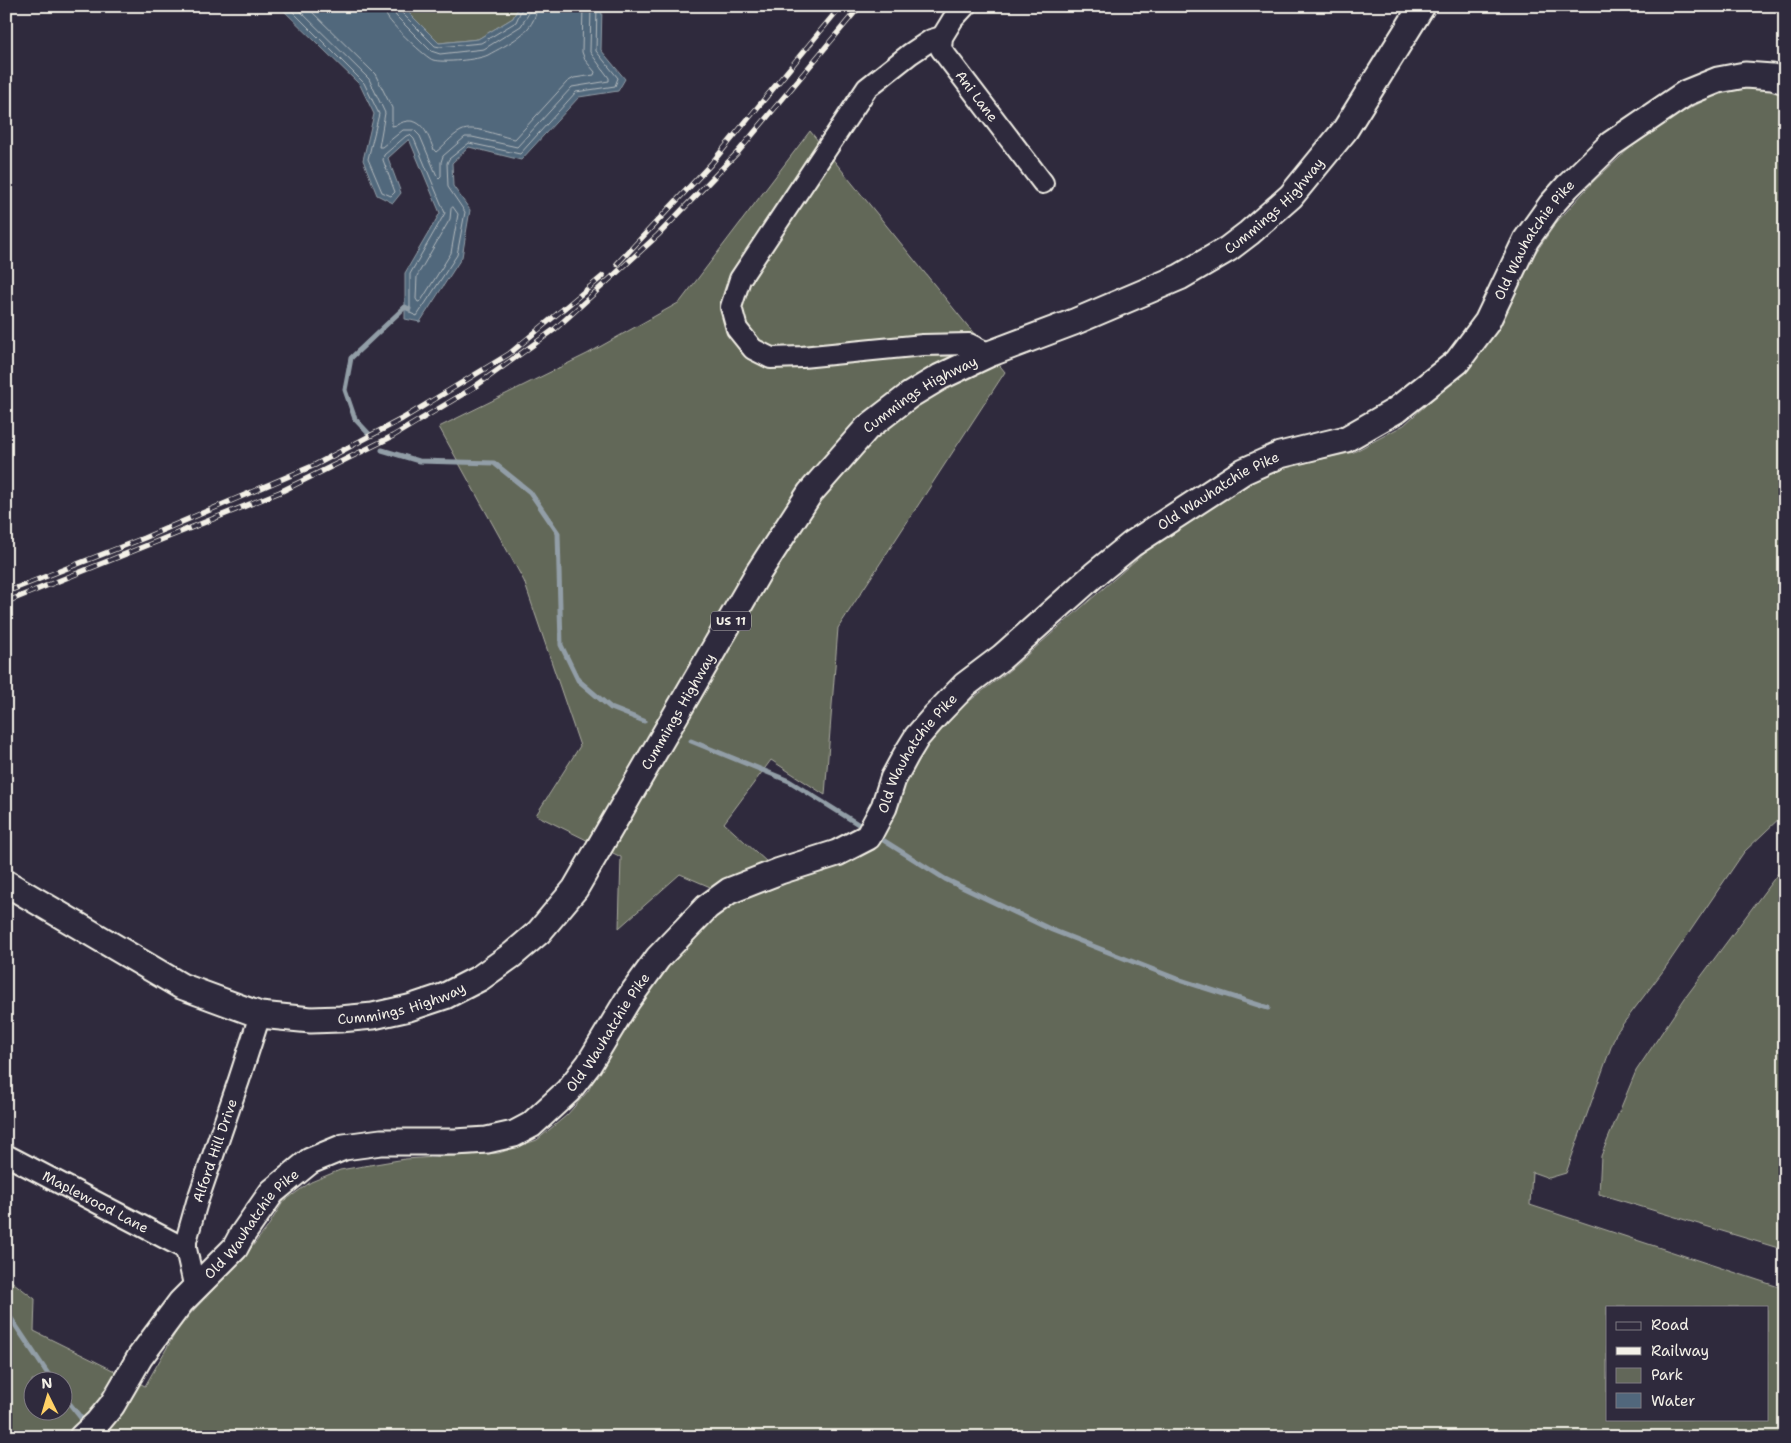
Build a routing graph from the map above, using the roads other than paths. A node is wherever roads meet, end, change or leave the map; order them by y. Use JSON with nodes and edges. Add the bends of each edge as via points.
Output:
{"nodes":[{"id":1,"x":965,"y":6,"type":"edge"},
{"id":2,"x":1422,"y":6,"type":"edge"},
{"id":3,"x":942,"y":36,"type":"junction"},
{"id":4,"x":1785,"y":81,"type":"edge"},
{"id":5,"x":1043,"y":183,"type":"dead end"},
{"id":6,"x":989,"y":354,"type":"junction"},
{"id":7,"x":6,"y":883,"type":"edge"},
{"id":8,"x":260,"y":1015,"type":"junction"},
{"id":9,"x":6,"y":1155,"type":"edge"},
{"id":10,"x":186,"y":1250,"type":"junction"},
{"id":11,"x":195,"y":1289,"type":"junction"},
{"id":12,"x":82,"y":1437,"type":"edge"}],
"edges":[{"from":1,"to":3,"type":"street"},
{"from":2,"to":6,"type":"main road","name":"Cummings Highway","number":"US 11","via":[[1345,130],[1291,196],[1249,233],[1180,277]]},
{"from":3,"to":5,"type":"street","name":"Ani Lane","via":[[941,49]]},
{"from":3,"to":6,"type":"street","via":[[910,54],[867,88],[740,279],[731,307],[737,329],[753,349],[771,358],[969,344]]},
{"from":4,"to":11,"type":"main road","name":"Old Wauhatchie Pike","via":[[1745,75],[1718,80],[1686,93],[1612,144],[1567,187],[1526,240],[1487,322],[1457,362],[1395,412],[1346,439],[1280,455],[1244,471],[1101,568],[936,715],[906,755],[868,837],[838,853],[736,888],[707,907],[658,958],[578,1078],[530,1125],[514,1134],[487,1140],[381,1142],[344,1147],[310,1161],[272,1192],[235,1248]]},
{"from":6,"to":8,"type":"main road","name":"Cummings Highway","number":"US 11","via":[[910,395],[867,428],[810,493],[758,573],[575,888],[539,932],[480,978],[445,996],[409,1008],[340,1019]]},
{"from":7,"to":8,"type":"main road","name":"Cummings Highway","number":"US 11","via":[[181,986]]},
{"from":8,"to":10,"type":"street","name":"Alford Hill Drive","via":[[197,1202]]},
{"from":9,"to":10,"type":"street","name":"Maplewood Lane"},
{"from":10,"to":11,"type":"street","name":"Alford Hill Drive"},
{"from":11,"to":12,"type":"main road","name":"Old Wauhatchie Pike","via":[[181,1302],[140,1357],[112,1405]]}]}
